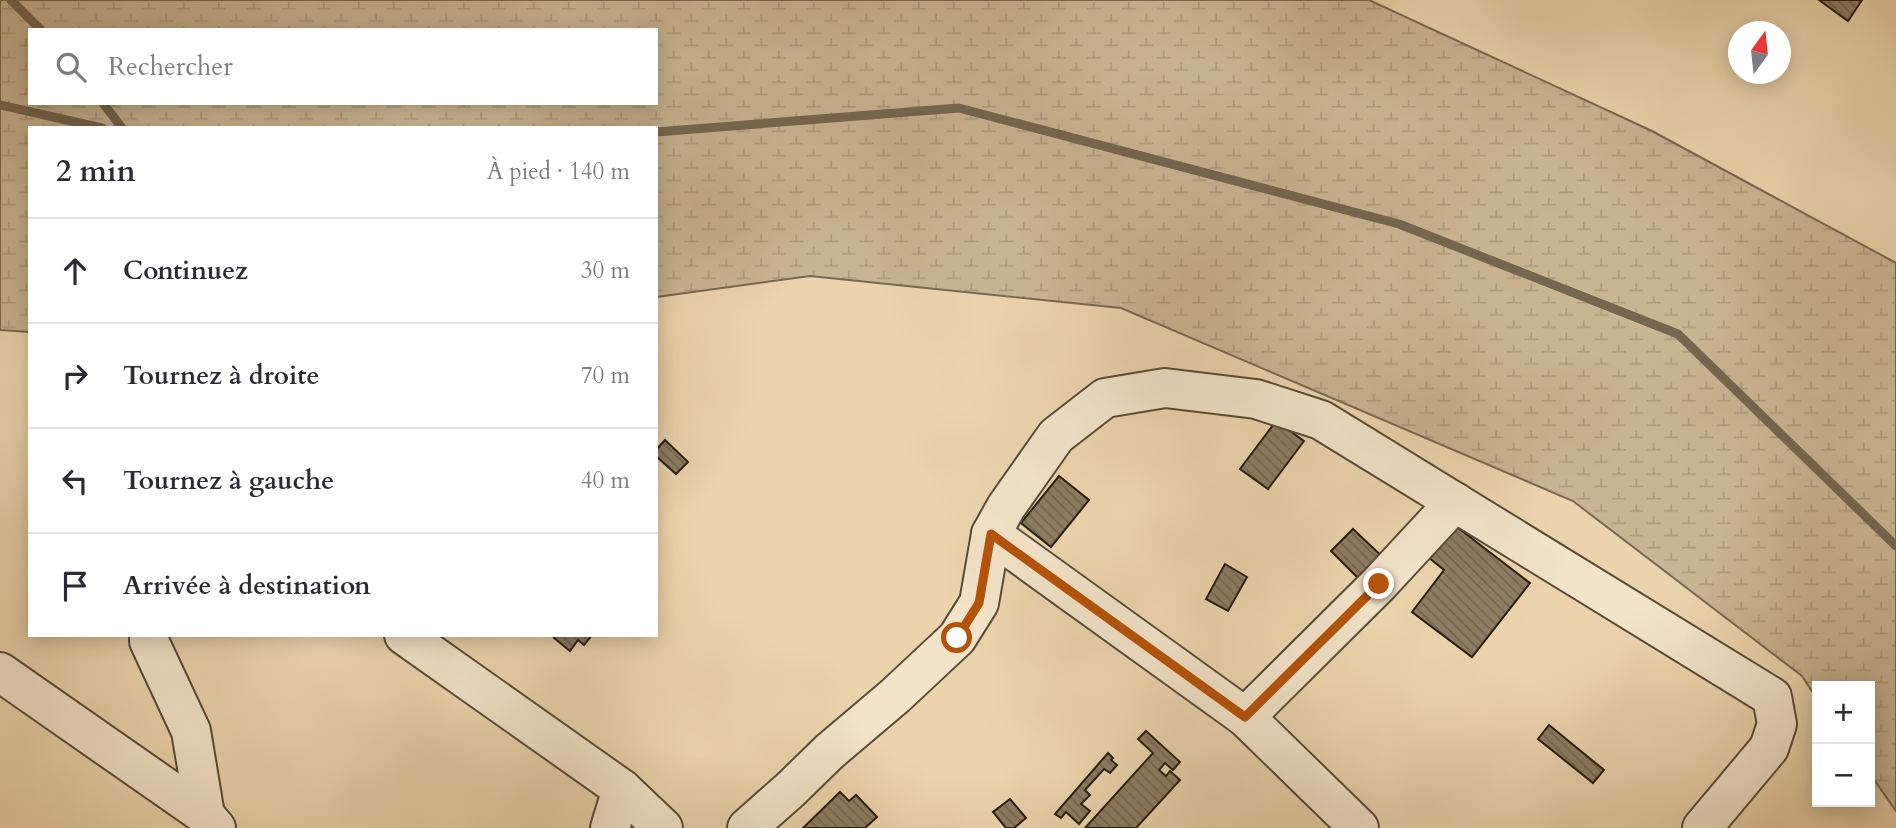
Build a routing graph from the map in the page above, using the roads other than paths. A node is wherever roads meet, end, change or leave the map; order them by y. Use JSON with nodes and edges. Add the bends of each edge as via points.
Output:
{"nodes":[{"id":1,"x":1455,"y":502,"type":"junction"},
{"id":2,"x":991,"y":534,"type":"junction"},
{"id":3,"x":149,"y":637,"type":"edge"},
{"id":4,"x":407,"y":637,"type":"edge"},
{"id":5,"x":0,"y":672,"type":"edge"},
{"id":6,"x":1245,"y":717,"type":"junction"},
{"id":7,"x":622,"y":789,"type":"junction"},
{"id":8,"x":211,"y":821,"type":"edge"},
{"id":9,"x":610,"y":828,"type":"edge"},
{"id":10,"x":663,"y":828,"type":"edge"},
{"id":11,"x":747,"y":828,"type":"edge"},
{"id":12,"x":1359,"y":828,"type":"edge"},
{"id":13,"x":1702,"y":828,"type":"edge"}],
"edges":[{"from":1,"to":2,"type":"street","via":[[1321,420],[1255,399],[1165,388],[1105,398],[1056,436]]},
{"from":1,"to":6,"type":"street"},
{"from":1,"to":13,"type":"street","via":[[1772,697],[1777,724],[1769,748]]},
{"from":2,"to":6,"type":"street"},
{"from":2,"to":11,"type":"street","via":[[979,603],[957,638]]},
{"from":3,"to":8,"type":"street","via":[[191,731]]},
{"from":4,"to":7,"type":"street"},
{"from":5,"to":8,"type":"street"},
{"from":6,"to":12,"type":"street"},
{"from":7,"to":9,"type":"street"},
{"from":7,"to":10,"type":"street"}]}
